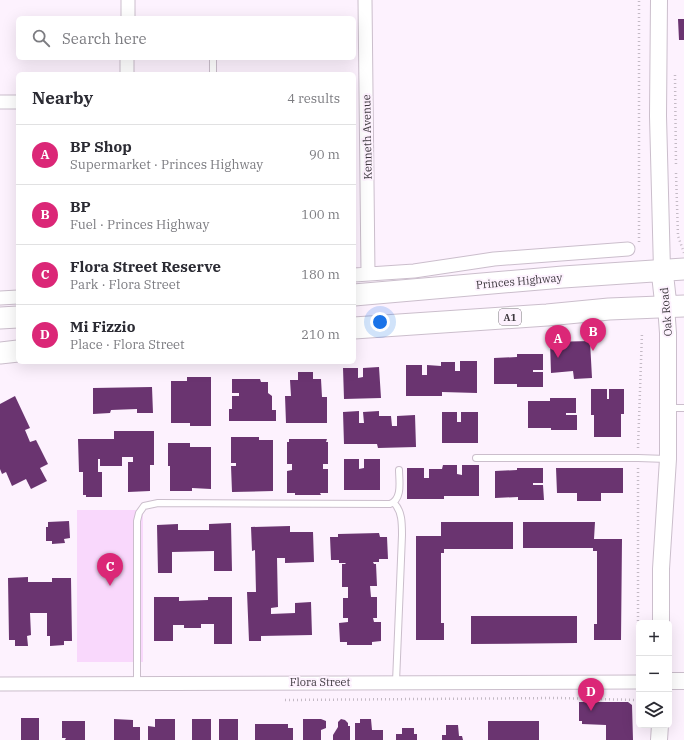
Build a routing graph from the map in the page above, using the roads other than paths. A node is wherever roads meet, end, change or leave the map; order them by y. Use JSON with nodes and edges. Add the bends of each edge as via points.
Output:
{"nodes":[{"id":1,"x":128,"y":0,"type":"edge"},
{"id":2,"x":366,"y":0,"type":"edge"},
{"id":3,"x":659,"y":0,"type":"edge"},
{"id":4,"x":128,"y":16,"type":"edge"},
{"id":5,"x":127,"y":60,"type":"edge"},
{"id":6,"x":213,"y":60,"type":"edge"},
{"id":7,"x":127,"y":72,"type":"edge"},
{"id":8,"x":213,"y":72,"type":"edge"},
{"id":9,"x":0,"y":102,"type":"edge"},
{"id":10,"x":16,"y":102,"type":"edge"},
{"id":11,"x":633,"y":248,"type":"road end"},
{"id":12,"x":684,"y":261,"type":"edge"},
{"id":13,"x":662,"y":270,"type":"junction"},
{"id":14,"x":368,"y":274,"type":"junction"},
{"id":15,"x":356,"y":275,"type":"edge"},
{"id":16,"x":356,"y":295,"type":"edge"},
{"id":17,"x":16,"y":297,"type":"edge"},
{"id":18,"x":0,"y":298,"type":"edge"},
{"id":19,"x":675,"y":306,"type":"edge"},
{"id":20,"x":16,"y":317,"type":"edge"},
{"id":21,"x":0,"y":318,"type":"edge"},
{"id":22,"x":356,"y":328,"type":"edge"},
{"id":23,"x":0,"y":350,"type":"edge"},
{"id":24,"x":16,"y":351,"type":"edge"},
{"id":25,"x":16,"y":351,"type":"edge"},
{"id":26,"x":0,"y":353,"type":"edge"},
{"id":27,"x":676,"y":408,"type":"edge"},
{"id":28,"x":476,"y":458,"type":"dead end"},
{"id":29,"x":668,"y":459,"type":"junction"},
{"id":30,"x":399,"y":470,"type":"dead end"},
{"id":31,"x":394,"y":502,"type":"junction"},
{"id":32,"x":661,"y":620,"type":"edge"},
{"id":33,"x":672,"y":681,"type":"edge"},
{"id":34,"x":684,"y":681,"type":"edge"},
{"id":35,"x":396,"y":682,"type":"junction"},
{"id":36,"x":636,"y":682,"type":"edge"},
{"id":37,"x":137,"y":683,"type":"junction"},
{"id":38,"x":0,"y":684,"type":"edge"},
{"id":39,"x":660,"y":728,"type":"edge"},
{"id":40,"x":659,"y":740,"type":"edge"}],
"edges":[{"from":1,"to":4,"type":"street"},
{"from":2,"to":14,"type":"street","name":"Kenneth Avenue"},
{"from":3,"to":13,"type":"street","name":"Oak Road","via":[[658,116]]},
{"from":5,"to":7,"type":"street"},
{"from":6,"to":8,"type":"lane"},
{"from":9,"to":10,"type":"street"},
{"from":11,"to":14,"type":"street","name":"Princes Highway","via":[[494,259],[414,271]]},
{"from":12,"to":13,"type":"highway","name":"Princes Highway"},
{"from":13,"to":16,"type":"highway","name":"Princes Highway"},
{"from":13,"to":19,"type":"highway","name":"Oak Road"},
{"from":14,"to":15,"type":"street","name":"Princes Highway"},
{"from":17,"to":18,"type":"street"},
{"from":19,"to":22,"type":"highway","number":"A1"},
{"from":19,"to":27,"type":"street","name":"Oak Road","via":[[668,333]]},
{"from":20,"to":21,"type":"highway"},
{"from":23,"to":24,"type":"highway"},
{"from":25,"to":26,"type":"highway"},
{"from":27,"to":29,"type":"street","name":"Oak Road"},
{"from":28,"to":29,"type":"lane"},
{"from":29,"to":32,"type":"street","name":"Oak Road"},
{"from":30,"to":31,"type":"lane","via":[[399,495]]},
{"from":31,"to":35,"type":"lane","via":[[402,521]]},
{"from":31,"to":37,"type":"lane","via":[[158,502],[144,506],[137,521]]},
{"from":33,"to":34,"type":"street"},
{"from":35,"to":36,"type":"street","name":"Flora Street"},
{"from":35,"to":37,"type":"street","name":"Flora Street"},
{"from":37,"to":38,"type":"street","name":"Flora Street"},
{"from":39,"to":40,"type":"street"}]}
